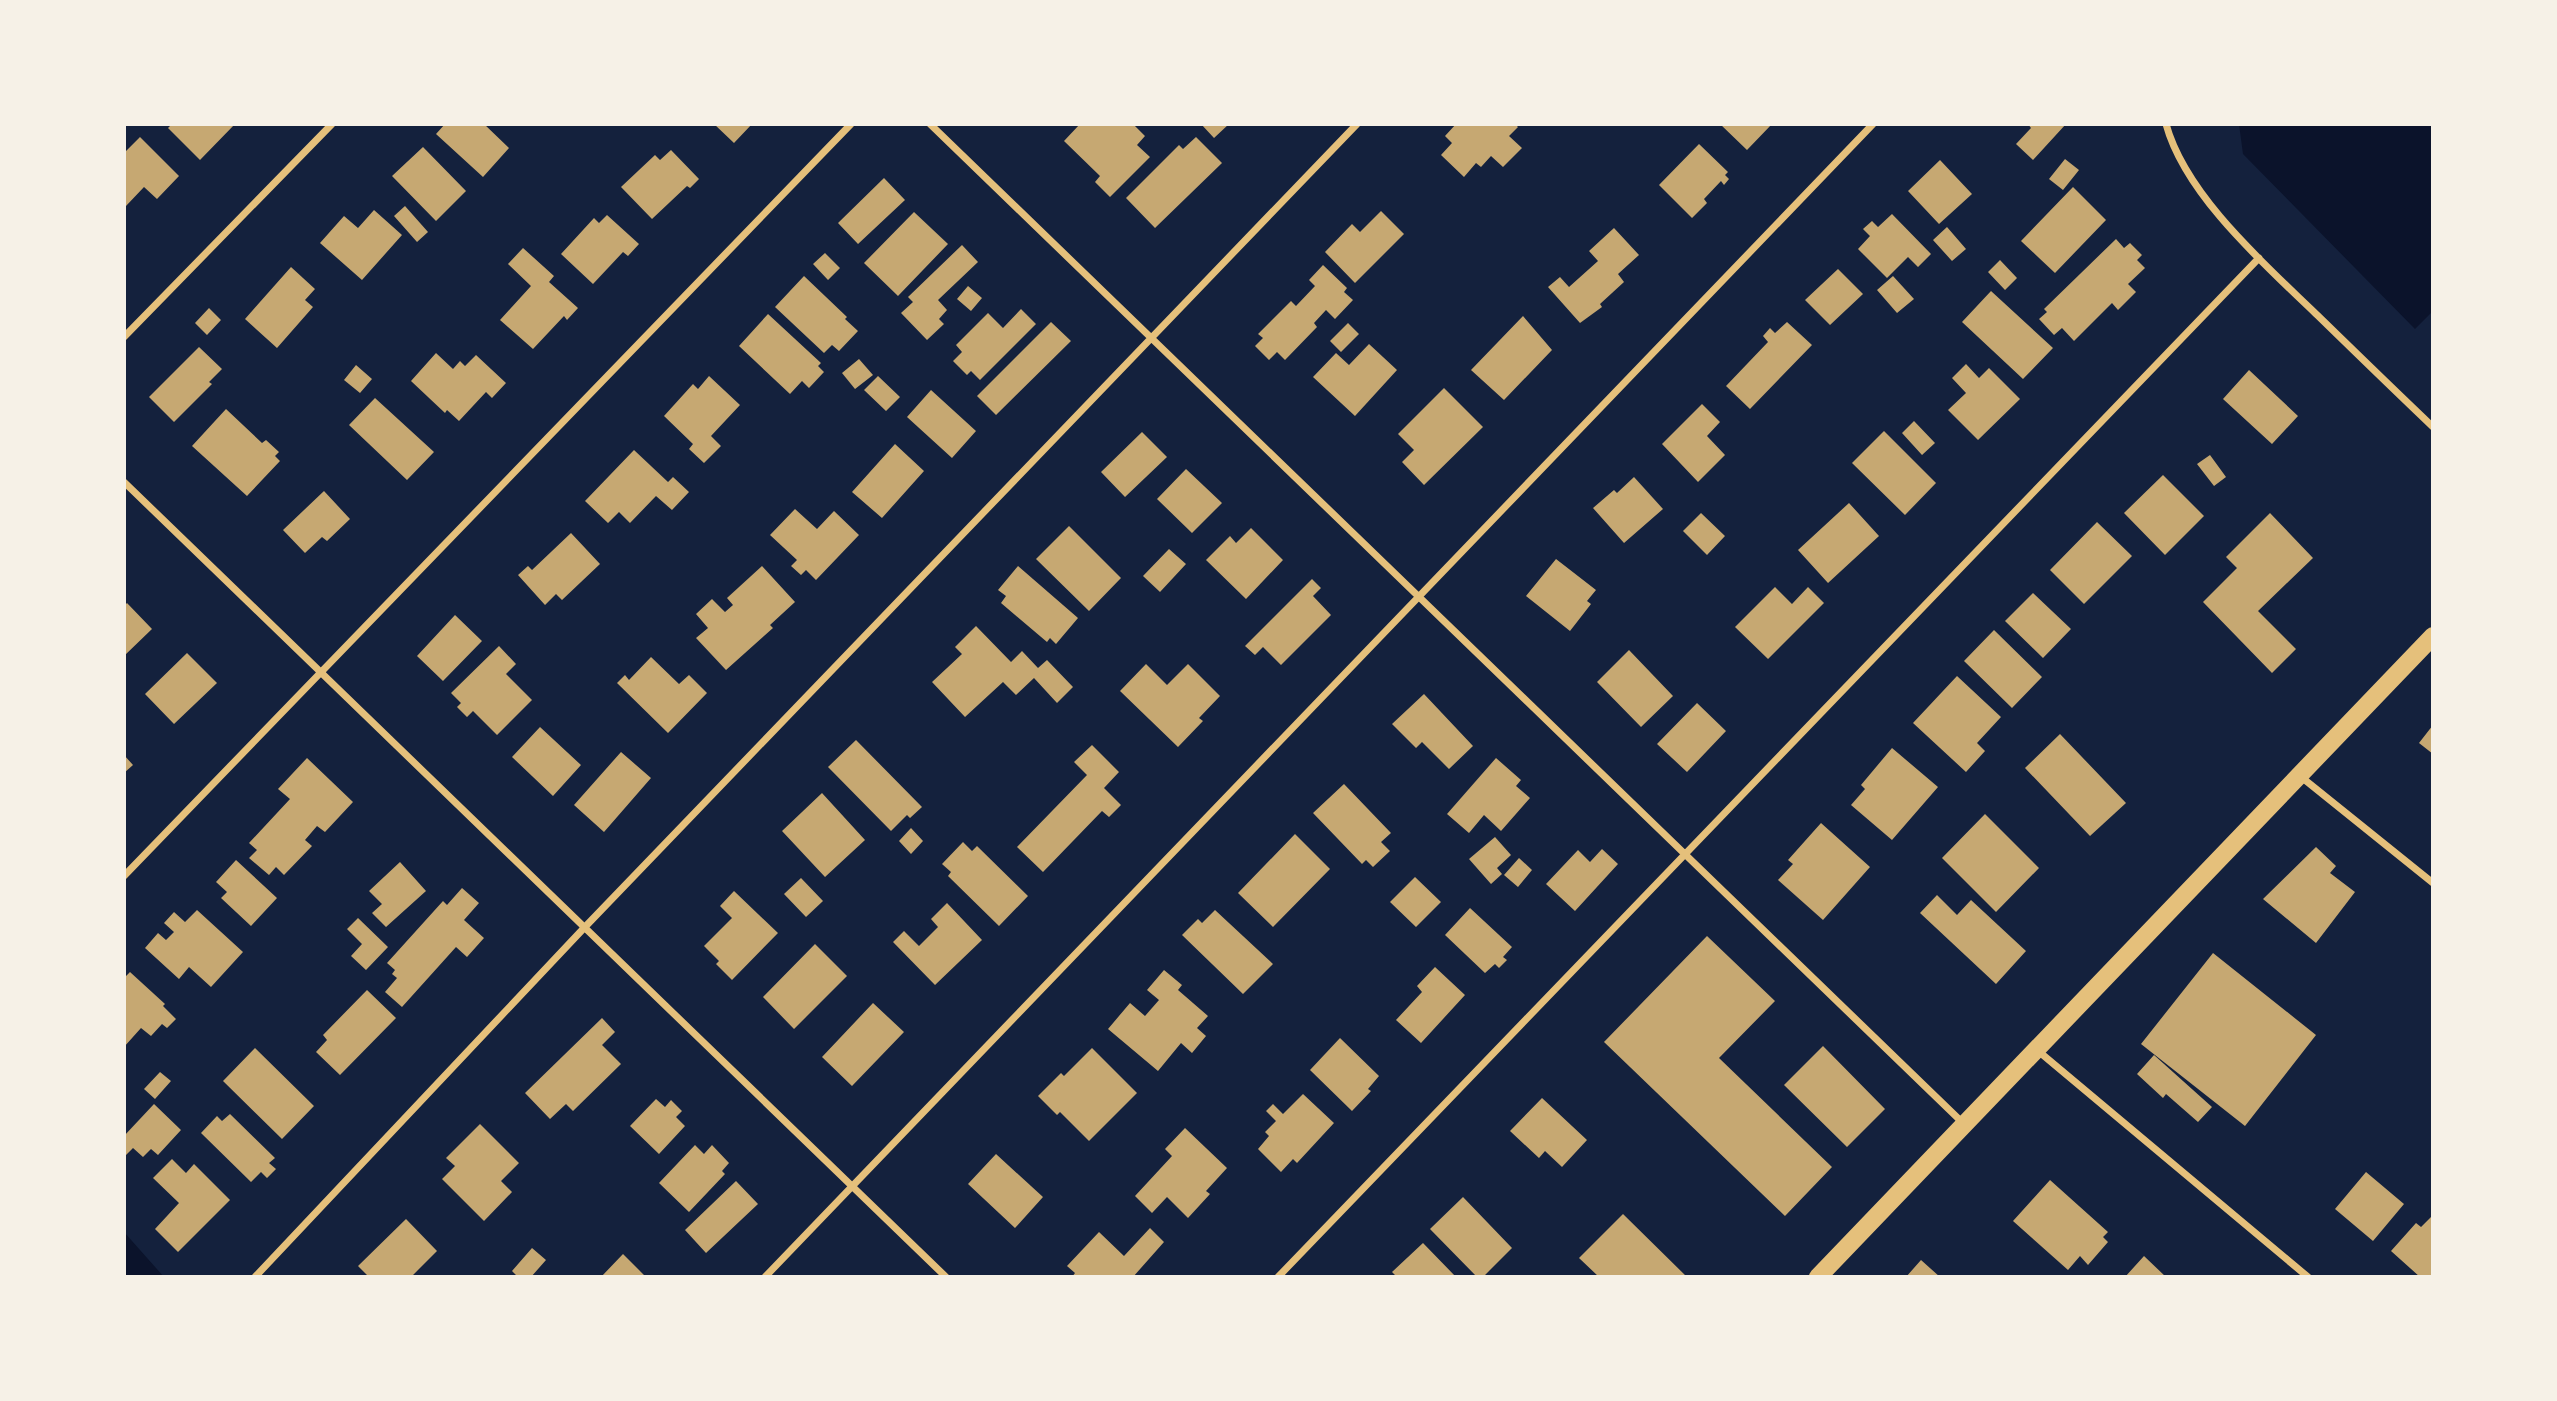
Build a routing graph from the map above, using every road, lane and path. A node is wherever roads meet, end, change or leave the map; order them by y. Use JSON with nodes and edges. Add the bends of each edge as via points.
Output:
{"nodes":[{"id":1,"x":332,"y":124,"type":"edge"},
{"id":2,"x":851,"y":124,"type":"edge"},
{"id":3,"x":930,"y":124,"type":"edge"},
{"id":4,"x":1357,"y":124,"type":"edge"},
{"id":5,"x":1873,"y":124,"type":"edge"},
{"id":6,"x":2166,"y":124,"type":"edge"},
{"id":7,"x":2259,"y":258,"type":"junction"},
{"id":8,"x":124,"y":337,"type":"edge"},
{"id":9,"x":1153,"y":338,"type":"junction"},
{"id":10,"x":2433,"y":427,"type":"edge"},
{"id":11,"x":124,"y":482,"type":"edge"},
{"id":12,"x":1420,"y":596,"type":"junction"},
{"id":13,"x":2433,"y":636,"type":"edge"},
{"id":14,"x":321,"y":671,"type":"junction"},
{"id":15,"x":2300,"y":776,"type":"junction"},
{"id":16,"x":1685,"y":852,"type":"junction"},
{"id":17,"x":124,"y":876,"type":"edge"},
{"id":18,"x":2433,"y":883,"type":"edge"},
{"id":19,"x":584,"y":928,"type":"junction"},
{"id":20,"x":2036,"y":1049,"type":"junction"},
{"id":21,"x":1964,"y":1124,"type":"junction"},
{"id":22,"x":852,"y":1186,"type":"junction"},
{"id":23,"x":255,"y":1277,"type":"edge"},
{"id":24,"x":765,"y":1277,"type":"edge"},
{"id":25,"x":946,"y":1277,"type":"edge"},
{"id":26,"x":1278,"y":1277,"type":"edge"},
{"id":27,"x":1818,"y":1277,"type":"edge"},
{"id":28,"x":2308,"y":1277,"type":"edge"}],
"edges":[{"from":1,"to":8,"type":"street"},
{"from":2,"to":14,"type":"street"},
{"from":3,"to":9,"type":"street"},
{"from":4,"to":9,"type":"street"},
{"from":5,"to":12,"type":"street"},
{"from":6,"to":7,"type":"street","via":[[2171,143],[2197,188]]},
{"from":7,"to":10,"type":"street"},
{"from":7,"to":16,"type":"street"},
{"from":9,"to":12,"type":"street"},
{"from":9,"to":19,"type":"street"},
{"from":11,"to":14,"type":"street"},
{"from":12,"to":16,"type":"street"},
{"from":12,"to":22,"type":"street"},
{"from":13,"to":15,"type":"main road"},
{"from":14,"to":17,"type":"street"},
{"from":14,"to":19,"type":"street"},
{"from":15,"to":18,"type":"street"},
{"from":15,"to":20,"type":"main road"},
{"from":16,"to":21,"type":"street"},
{"from":16,"to":26,"type":"street"},
{"from":19,"to":22,"type":"street"},
{"from":19,"to":23,"type":"street"},
{"from":20,"to":21,"type":"main road"},
{"from":20,"to":28,"type":"street"},
{"from":21,"to":27,"type":"main road"},
{"from":22,"to":24,"type":"street"},
{"from":22,"to":25,"type":"street"}]}
